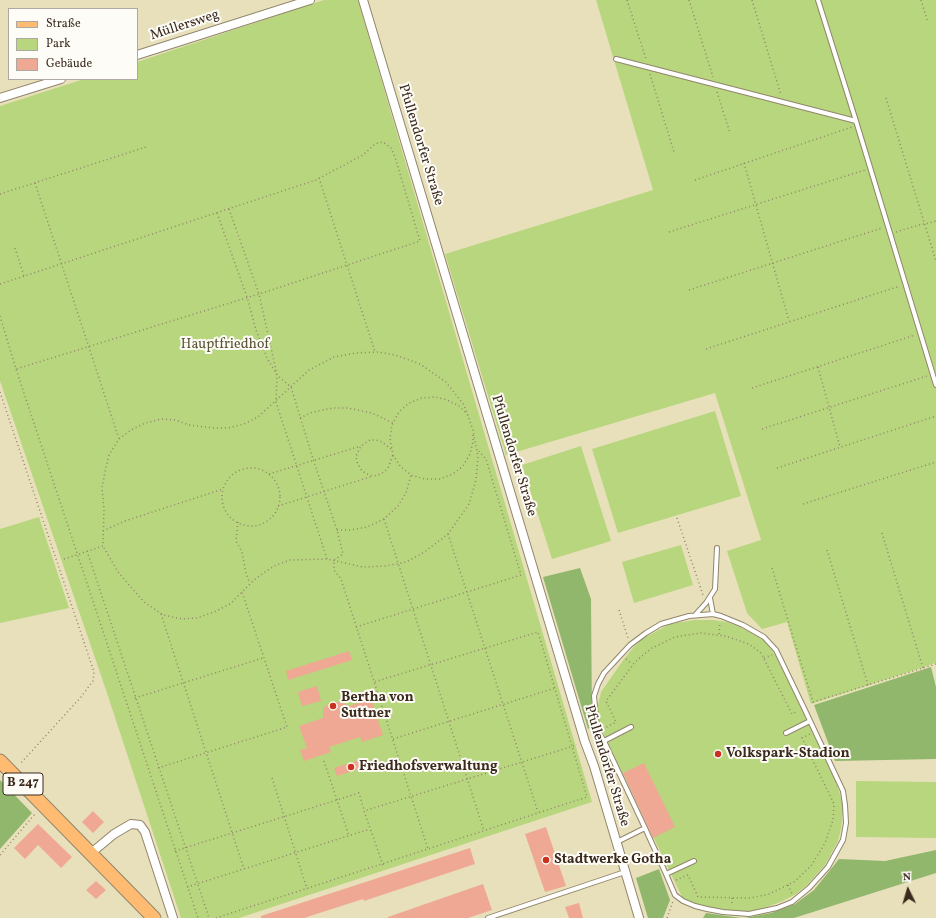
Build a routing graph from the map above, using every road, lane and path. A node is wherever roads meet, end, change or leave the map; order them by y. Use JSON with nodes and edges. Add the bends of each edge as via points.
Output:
{"nodes":[{"id":1,"x":310,"y":0,"type":"edge"},
{"id":2,"x":363,"y":0,"type":"edge"},
{"id":3,"x":627,"y":0,"type":"edge"},
{"id":4,"x":689,"y":0,"type":"edge"},
{"id":5,"x":752,"y":0,"type":"edge"},
{"id":6,"x":818,"y":0,"type":"edge"},
{"id":7,"x":921,"y":0,"type":"edge"},
{"id":8,"x":928,"y":23,"type":"dead end"},
{"id":9,"x":138,"y":55,"type":"edge"},
{"id":10,"x":616,"y":59,"type":"dead end"},
{"id":11,"x":648,"y":67,"type":"junction"},
{"id":12,"x":58,"y":80,"type":"edge"},
{"id":13,"x":715,"y":85,"type":"junction"},
{"id":14,"x":0,"y":98,"type":"edge"},
{"id":15,"x":886,"y":98,"type":"dead end"},
{"id":16,"x":783,"y":102,"type":"junction"},
{"id":17,"x":857,"y":123,"type":"junction"},
{"id":18,"x":730,"y":133,"type":"dead end"},
{"id":19,"x":146,"y":148,"type":"dead end"},
{"id":20,"x":674,"y":152,"type":"dead end"},
{"id":21,"x":744,"y":163,"type":"junction"},
{"id":22,"x":870,"y":169,"type":"junction"},
{"id":23,"x":319,"y":178,"type":"junction"},
{"id":24,"x":695,"y":180,"type":"dead end"},
{"id":25,"x":35,"y":183,"type":"junction"},
{"id":26,"x":0,"y":194,"type":"edge"},
{"id":27,"x":757,"y":204,"type":"junction"},
{"id":28,"x":229,"y":209,"type":"junction"},
{"id":29,"x":217,"y":213,"type":"junction"},
{"id":30,"x":936,"y":221,"type":"edge"},
{"id":31,"x":925,"y":224,"type":"junction"},
{"id":32,"x":888,"y":226,"type":"junction"},
{"id":33,"x":669,"y":232,"type":"dead end"},
{"id":34,"x":890,"y":234,"type":"junction"},
{"id":35,"x":15,"y":248,"type":"dead end"},
{"id":36,"x":936,"y":261,"type":"edge"},
{"id":37,"x":61,"y":263,"type":"junction"},
{"id":38,"x":773,"y":263,"type":"junction"},
{"id":39,"x":347,"y":264,"type":"junction"},
{"id":40,"x":24,"y":276,"type":"junction"},
{"id":41,"x":0,"y":284,"type":"edge"},
{"id":42,"x":905,"y":284,"type":"junction"},
{"id":43,"x":688,"y":290,"type":"dead end"},
{"id":44,"x":258,"y":294,"type":"junction"},
{"id":45,"x":246,"y":297,"type":"junction"},
{"id":46,"x":0,"y":316,"type":"edge"},
{"id":47,"x":790,"y":322,"type":"junction"},
{"id":48,"x":920,"y":334,"type":"junction"},
{"id":49,"x":89,"y":347,"type":"junction"},
{"id":50,"x":706,"y":348,"type":"dead end"},
{"id":51,"x":375,"y":352,"type":"junction"},
{"id":52,"x":818,"y":367,"type":"junction"},
{"id":53,"x":16,"y":370,"type":"junction"},
{"id":54,"x":933,"y":375,"type":"junction"},
{"id":55,"x":277,"y":376,"type":"junction"},
{"id":56,"x":936,"y":385,"type":"edge"},
{"id":57,"x":291,"y":387,"type":"junction"},
{"id":58,"x":752,"y":388,"type":"dead end"},
{"id":59,"x":0,"y":392,"type":"edge"},
{"id":60,"x":276,"y":402,"type":"junction"},
{"id":61,"x":829,"y":408,"type":"junction"},
{"id":62,"x":468,"y":416,"type":"junction"},
{"id":63,"x":936,"y":416,"type":"edge"},
{"id":64,"x":300,"y":418,"type":"junction"},
{"id":65,"x":393,"y":423,"type":"junction"},
{"id":66,"x":762,"y":429,"type":"dead end"},
{"id":67,"x":474,"y":430,"type":"junction"},
{"id":68,"x":119,"y":439,"type":"junction"},
{"id":69,"x":360,"y":446,"type":"junction"},
{"id":70,"x":840,"y":447,"type":"junction"},
{"id":71,"x":477,"y":449,"type":"junction"},
{"id":72,"x":391,"y":450,"type":"junction"},
{"id":73,"x":393,"y":455,"type":"junction"},
{"id":74,"x":312,"y":460,"type":"junction"},
{"id":75,"x":936,"y":462,"type":"edge"},
{"id":76,"x":296,"y":465,"type":"junction"},
{"id":77,"x":777,"y":468,"type":"dead end"},
{"id":78,"x":268,"y":474,"type":"junction"},
{"id":79,"x":412,"y":475,"type":"junction"},
{"id":80,"x":373,"y":476,"type":"junction"},
{"id":81,"x":223,"y":488,"type":"junction"},
{"id":82,"x":323,"y":491,"type":"junction"},
{"id":83,"x":306,"y":496,"type":"junction"},
{"id":84,"x":803,"y":504,"type":"dead end"},
{"id":85,"x":278,"y":506,"type":"junction"},
{"id":86,"x":676,"y":518,"type":"dead end"},
{"id":87,"x":384,"y":519,"type":"junction"},
{"id":88,"x":238,"y":522,"type":"junction"},
{"id":89,"x":337,"y":530,"type":"junction"},
{"id":90,"x":103,"y":531,"type":"junction"},
{"id":91,"x":882,"y":533,"type":"dead end"},
{"id":92,"x":448,"y":534,"type":"junction"},
{"id":93,"x":103,"y":546,"type":"junction"},
{"id":94,"x":717,"y":548,"type":"dead end"},
{"id":95,"x":827,"y":550,"type":"dead end"},
{"id":96,"x":87,"y":551,"type":"junction"},
{"id":97,"x":77,"y":554,"type":"junction"},
{"id":98,"x":64,"y":559,"type":"dead end"},
{"id":99,"x":327,"y":559,"type":"junction"},
{"id":100,"x":334,"y":560,"type":"junction"},
{"id":101,"x":398,"y":563,"type":"junction"},
{"id":102,"x":772,"y":568,"type":"dead end"},
{"id":103,"x":251,"y":583,"type":"junction"},
{"id":104,"x":467,"y":591,"type":"junction"},
{"id":105,"x":242,"y":592,"type":"junction"},
{"id":106,"x":710,"y":598,"type":"junction"},
{"id":107,"x":706,"y":603,"type":"junction"},
{"id":108,"x":412,"y":608,"type":"junction"},
{"id":109,"x":619,"y":610,"type":"dead end"},
{"id":110,"x":161,"y":614,"type":"junction"},
{"id":111,"x":696,"y":614,"type":"junction"},
{"id":112,"x":713,"y":614,"type":"junction"},
{"id":113,"x":721,"y":616,"type":"junction"},
{"id":114,"x":356,"y":627,"type":"junction"},
{"id":115,"x":719,"y":635,"type":"junction"},
{"id":116,"x":630,"y":646,"type":"junction"},
{"id":117,"x":486,"y":648,"type":"junction"},
{"id":118,"x":622,"y":655,"type":"junction"},
{"id":119,"x":263,"y":658,"type":"junction"},
{"id":120,"x":936,"y":664,"type":"edge"},
{"id":121,"x":431,"y":665,"type":"junction"},
{"id":122,"x":633,"y":665,"type":"junction"},
{"id":123,"x":923,"y":668,"type":"junction"},
{"id":124,"x":183,"y":682,"type":"junction"},
{"id":125,"x":374,"y":682,"type":"junction"},
{"id":126,"x":868,"y":685,"type":"junction"},
{"id":127,"x":555,"y":688,"type":"junction"},
{"id":128,"x":135,"y":698,"type":"junction"},
{"id":129,"x":503,"y":704,"type":"junction"},
{"id":130,"x":804,"y":708,"type":"junction"},
{"id":131,"x":449,"y":721,"type":"junction"},
{"id":132,"x":810,"y":721,"type":"junction"},
{"id":133,"x":631,"y":727,"type":"dead end"},
{"id":134,"x":598,"y":732,"type":"junction"},
{"id":135,"x":815,"y":732,"type":"junction"},
{"id":136,"x":786,"y":733,"type":"dead end"},
{"id":137,"x":393,"y":739,"type":"junction"},
{"id":138,"x":604,"y":741,"type":"junction"},
{"id":139,"x":585,"y":742,"type":"junction"},
{"id":140,"x":572,"y":746,"type":"junction"},
{"id":141,"x":206,"y":753,"type":"junction"},
{"id":142,"x":0,"y":761,"type":"edge"},
{"id":143,"x":324,"y":761,"type":"dead end"},
{"id":144,"x":522,"y":762,"type":"junction"},
{"id":145,"x":158,"y":768,"type":"junction"},
{"id":146,"x":12,"y":773,"type":"junction"},
{"id":147,"x":272,"y":778,"type":"dead end"},
{"id":148,"x":467,"y":780,"type":"junction"},
{"id":149,"x":411,"y":796,"type":"junction"},
{"id":150,"x":337,"y":800,"type":"junction"},
{"id":151,"x":364,"y":811,"type":"junction"},
{"id":152,"x":538,"y":812,"type":"junction"},
{"id":153,"x":36,"y":813,"type":"dead end"},
{"id":154,"x":284,"y":818,"type":"junction"},
{"id":155,"x":645,"y":828,"type":"junction"},
{"id":156,"x":370,"y":829,"type":"junction"},
{"id":157,"x":484,"y":831,"type":"junction"},
{"id":158,"x":232,"y":833,"type":"junction"},
{"id":159,"x":349,"y":836,"type":"junction"},
{"id":160,"x":616,"y":842,"type":"junction"},
{"id":161,"x":185,"y":848,"type":"junction"},
{"id":162,"x":428,"y":849,"type":"junction"},
{"id":163,"x":175,"y":851,"type":"junction"},
{"id":164,"x":295,"y":853,"type":"junction"},
{"id":165,"x":90,"y":854,"type":"junction"},
{"id":166,"x":0,"y":855,"type":"edge"},
{"id":167,"x":694,"y":861,"type":"dead end"},
{"id":168,"x":383,"y":865,"type":"junction"},
{"id":169,"x":244,"y":869,"type":"junction"},
{"id":170,"x":625,"y":872,"type":"junction"},
{"id":171,"x":666,"y":874,"type":"junction"},
{"id":172,"x":670,"y":883,"type":"junction"},
{"id":173,"x":197,"y":884,"type":"junction"},
{"id":174,"x":788,"y":884,"type":"junction"},
{"id":175,"x":187,"y":887,"type":"junction"},
{"id":176,"x":307,"y":889,"type":"junction"},
{"id":177,"x":675,"y":895,"type":"junction"},
{"id":178,"x":794,"y":900,"type":"junction"},
{"id":179,"x":154,"y":918,"type":"edge"},
{"id":180,"x":173,"y":918,"type":"edge"},
{"id":181,"x":198,"y":918,"type":"edge"},
{"id":182,"x":209,"y":918,"type":"edge"},
{"id":183,"x":216,"y":918,"type":"edge"},
{"id":184,"x":488,"y":918,"type":"edge"},
{"id":185,"x":639,"y":918,"type":"edge"},
{"id":186,"x":667,"y":918,"type":"edge"}],
"edges":[{"from":1,"to":9,"type":"street","name":"Müllersweg"},
{"from":2,"to":139,"type":"street","name":"Pfullendorfer Straße"},
{"from":3,"to":11,"type":"path"},
{"from":4,"to":13,"type":"path"},
{"from":5,"to":16,"type":"path"},
{"from":6,"to":17,"type":"lane"},
{"from":7,"to":8,"type":"path"},
{"from":10,"to":11,"type":"lane"},
{"from":11,"to":13,"type":"lane"},
{"from":11,"to":20,"type":"path"},
{"from":12,"to":14,"type":"street"},
{"from":13,"to":16,"type":"lane"},
{"from":13,"to":18,"type":"path"},
{"from":15,"to":31,"type":"path"},
{"from":16,"to":17,"type":"lane"},
{"from":17,"to":21,"type":"path"},
{"from":17,"to":22,"type":"lane"},
{"from":19,"to":25,"type":"path"},
{"from":21,"to":24,"type":"path"},
{"from":21,"to":27,"type":"path"},
{"from":22,"to":27,"type":"path"},
{"from":22,"to":32,"type":"lane"},
{"from":23,"to":28,"type":"path"},
{"from":23,"to":39,"type":"path"},
{"from":23,"to":39,"type":"path","via":[[363,155],[375,144],[383,142],[391,148],[396,157],[420,241]]},
{"from":25,"to":26,"type":"path"},
{"from":25,"to":37,"type":"path"},
{"from":27,"to":33,"type":"path"},
{"from":27,"to":38,"type":"path"},
{"from":28,"to":29,"type":"path"},
{"from":28,"to":44,"type":"path"},
{"from":29,"to":37,"type":"path"},
{"from":29,"to":45,"type":"path"},
{"from":30,"to":31,"type":"path"},
{"from":31,"to":34,"type":"path"},
{"from":31,"to":36,"type":"path"},
{"from":32,"to":34,"type":"lane"},
{"from":32,"to":38,"type":"path"},
{"from":34,"to":42,"type":"lane"},
{"from":35,"to":40,"type":"path"},
{"from":37,"to":40,"type":"path"},
{"from":37,"to":49,"type":"path"},
{"from":38,"to":43,"type":"path"},
{"from":38,"to":47,"type":"path"},
{"from":39,"to":44,"type":"path"},
{"from":39,"to":51,"type":"path"},
{"from":40,"to":41,"type":"path"},
{"from":42,"to":47,"type":"path"},
{"from":42,"to":48,"type":"lane"},
{"from":44,"to":45,"type":"path"},
{"from":44,"to":55,"type":"path"},
{"from":45,"to":49,"type":"path"},
{"from":45,"to":55,"type":"path","via":[[256,330]]},
{"from":46,"to":53,"type":"path"},
{"from":47,"to":50,"type":"path"},
{"from":48,"to":52,"type":"path"},
{"from":48,"to":54,"type":"lane"},
{"from":49,"to":53,"type":"path"},
{"from":49,"to":68,"type":"path"},
{"from":51,"to":57,"type":"path","via":[[334,357],[309,370]]},
{"from":51,"to":62,"type":"path","via":[[395,355],[420,364],[446,382],[464,405]]},
{"from":52,"to":58,"type":"path"},
{"from":52,"to":61,"type":"path"},
{"from":53,"to":97,"type":"path"},
{"from":54,"to":56,"type":"lane"},
{"from":54,"to":61,"type":"path"},
{"from":55,"to":57,"type":"path"},
{"from":55,"to":60,"type":"path"},
{"from":57,"to":60,"type":"path"},
{"from":57,"to":64,"type":"path"},
{"from":59,"to":146,"type":"path","via":[[94,672],[93,681],[81,697]]},
{"from":60,"to":68,"type":"path","via":[[258,417],[228,428],[189,425],[176,420],[161,419],[145,423]]},
{"from":60,"to":76,"type":"path"},
{"from":61,"to":66,"type":"path"},
{"from":61,"to":70,"type":"path"},
{"from":62,"to":65,"type":"path","via":[[459,406],[448,400],[422,398],[399,412]]},
{"from":62,"to":67,"type":"path"},
{"from":63,"to":70,"type":"path"},
{"from":64,"to":65,"type":"path","via":[[322,410],[348,408],[372,413]]},
{"from":64,"to":74,"type":"path"},
{"from":65,"to":72,"type":"path"},
{"from":67,"to":71,"type":"path"},
{"from":67,"to":79,"type":"path","via":[[470,454],[463,466],[453,474],[440,479],[425,479]]},
{"from":68,"to":90,"type":"path","via":[[109,455],[102,488]]},
{"from":69,"to":72,"type":"path","via":[[370,440],[376,440]]},
{"from":69,"to":74,"type":"path"},
{"from":69,"to":80,"type":"path","via":[[356,462],[362,471]]},
{"from":70,"to":77,"type":"path"},
{"from":71,"to":92,"type":"path","via":[[476,480],[469,504]]},
{"from":71,"to":104,"type":"path","via":[[486,459],[521,575]]},
{"from":72,"to":73,"type":"path"},
{"from":73,"to":79,"type":"path","via":[[400,466]]},
{"from":73,"to":80,"type":"path","via":[[388,468]]},
{"from":74,"to":76,"type":"path"},
{"from":74,"to":82,"type":"path"},
{"from":75,"to":84,"type":"path"},
{"from":76,"to":78,"type":"path"},
{"from":76,"to":83,"type":"path"},
{"from":78,"to":81,"type":"path","via":[[254,468],[244,469],[235,472]]},
{"from":78,"to":85,"type":"path","via":[[277,485]]},
{"from":79,"to":87,"type":"path","via":[[398,506]]},
{"from":80,"to":82,"type":"path"},
{"from":81,"to":88,"type":"path","via":[[226,512]]},
{"from":81,"to":90,"type":"path"},
{"from":82,"to":83,"type":"path"},
{"from":82,"to":89,"type":"path"},
{"from":83,"to":85,"type":"path"},
{"from":83,"to":99,"type":"path"},
{"from":85,"to":88,"type":"path","via":[[267,520],[259,524]]},
{"from":86,"to":107,"type":"path"},
{"from":87,"to":89,"type":"path","via":[[367,527]]},
{"from":87,"to":101,"type":"path"},
{"from":88,"to":103,"type":"path","via":[[236,541]]},
{"from":89,"to":100,"type":"path","via":[[344,554]]},
{"from":90,"to":93,"type":"path"},
{"from":91,"to":123,"type":"path"},
{"from":92,"to":101,"type":"path","via":[[424,553]]},
{"from":92,"to":104,"type":"path"},
{"from":93,"to":96,"type":"path"},
{"from":93,"to":110,"type":"path","via":[[118,572],[143,601]]},
{"from":94,"to":106,"type":"lane","via":[[715,589]]},
{"from":95,"to":126,"type":"path"},
{"from":96,"to":97,"type":"path"},
{"from":96,"to":128,"type":"path"},
{"from":97,"to":98,"type":"path"},
{"from":97,"to":163,"type":"path"},
{"from":99,"to":100,"type":"path"},
{"from":99,"to":103,"type":"path","via":[[290,560]]},
{"from":100,"to":101,"type":"path","via":[[363,567]]},
{"from":100,"to":114,"type":"path","via":[[334,570],[341,579]]},
{"from":101,"to":108,"type":"path"},
{"from":102,"to":126,"type":"path","via":[[813,702]]},
{"from":103,"to":105,"type":"path"},
{"from":104,"to":108,"type":"path"},
{"from":104,"to":117,"type":"path"},
{"from":105,"to":110,"type":"path","via":[[230,604],[197,618],[182,619]]},
{"from":105,"to":119,"type":"path"},
{"from":106,"to":107,"type":"lane"},
{"from":106,"to":112,"type":"lane"},
{"from":107,"to":111,"type":"lane"},
{"from":108,"to":114,"type":"path"},
{"from":108,"to":121,"type":"path"},
{"from":109,"to":116,"type":"path"},
{"from":110,"to":124,"type":"path"},
{"from":111,"to":112,"type":"lane"},
{"from":111,"to":116,"type":"lane","via":[[661,624],[646,632]]},
{"from":112,"to":113,"type":"lane"},
{"from":113,"to":115,"type":"path"},
{"from":113,"to":130,"type":"lane","via":[[754,630],[776,650]]},
{"from":114,"to":125,"type":"path"},
{"from":115,"to":122,"type":"path","via":[[701,633],[675,637],[652,648]]},
{"from":115,"to":130,"type":"path","via":[[749,644],[761,653],[792,714]]},
{"from":116,"to":118,"type":"lane"},
{"from":117,"to":121,"type":"path"},
{"from":117,"to":127,"type":"path","via":[[538,632]]},
{"from":117,"to":129,"type":"path"},
{"from":118,"to":122,"type":"path"},
{"from":118,"to":134,"type":"lane","via":[[604,673],[594,696]]},
{"from":119,"to":124,"type":"path"},
{"from":119,"to":141,"type":"path","via":[[287,727]]},
{"from":120,"to":123,"type":"path"},
{"from":121,"to":125,"type":"path"},
{"from":121,"to":131,"type":"path"},
{"from":122,"to":134,"type":"path","via":[[606,701],[616,722]]},
{"from":123,"to":126,"type":"path"},
{"from":124,"to":128,"type":"path"},
{"from":124,"to":141,"type":"path"},
{"from":125,"to":137,"type":"path"},
{"from":127,"to":129,"type":"path"},
{"from":127,"to":140,"type":"path"},
{"from":128,"to":145,"type":"path"},
{"from":129,"to":131,"type":"path"},
{"from":129,"to":144,"type":"path"},
{"from":130,"to":132,"type":"lane"},
{"from":131,"to":137,"type":"path"},
{"from":131,"to":148,"type":"path"},
{"from":132,"to":135,"type":"lane"},
{"from":132,"to":136,"type":"lane"},
{"from":133,"to":138,"type":"lane"},
{"from":134,"to":138,"type":"lane"},
{"from":135,"to":174,"type":"path","via":[[802,738],[834,804],[834,820],[825,843],[811,866],[794,882]]},
{"from":135,"to":178,"type":"lane","via":[[842,791],[846,823],[842,840],[828,868]]},
{"from":137,"to":149,"type":"path"},
{"from":138,"to":155,"type":"lane"},
{"from":139,"to":140,"type":"path"},
{"from":139,"to":160,"type":"street","name":"Pfullendorfer Straße"},
{"from":140,"to":144,"type":"path"},
{"from":140,"to":152,"type":"path","via":[[587,797]]},
{"from":141,"to":145,"type":"path"},
{"from":141,"to":158,"type":"path"},
{"from":142,"to":146,"type":"main road","number":"B 247"},
{"from":143,"to":150,"type":"path"},
{"from":144,"to":148,"type":"path"},
{"from":144,"to":152,"type":"path"},
{"from":145,"to":161,"type":"path"},
{"from":146,"to":165,"type":"main road","number":"B 247"},
{"from":147,"to":154,"type":"path"},
{"from":148,"to":149,"type":"path"},
{"from":148,"to":157,"type":"path"},
{"from":149,"to":151,"type":"path"},
{"from":149,"to":162,"type":"path"},
{"from":150,"to":151,"type":"path","via":[[358,793]]},
{"from":150,"to":154,"type":"path"},
{"from":150,"to":159,"type":"path"},
{"from":151,"to":156,"type":"path"},
{"from":152,"to":157,"type":"path"},
{"from":153,"to":166,"type":"path"},
{"from":154,"to":158,"type":"path"},
{"from":154,"to":164,"type":"path"},
{"from":155,"to":160,"type":"lane"},
{"from":155,"to":171,"type":"lane"},
{"from":156,"to":159,"type":"path"},
{"from":156,"to":168,"type":"path"},
{"from":157,"to":162,"type":"path"},
{"from":158,"to":161,"type":"path"},
{"from":158,"to":169,"type":"path"},
{"from":159,"to":164,"type":"path"},
{"from":160,"to":170,"type":"street","name":"Pfullendorfer Straße"},
{"from":161,"to":163,"type":"path"},
{"from":161,"to":173,"type":"path"},
{"from":162,"to":168,"type":"path"},
{"from":163,"to":175,"type":"path"},
{"from":164,"to":169,"type":"path"},
{"from":164,"to":176,"type":"path"},
{"from":165,"to":179,"type":"main road","number":"B 247"},
{"from":165,"to":180,"type":"street","via":[[114,834],[132,824],[140,825],[145,832]]},
{"from":167,"to":171,"type":"lane"},
{"from":168,"to":176,"type":"path"},
{"from":169,"to":173,"type":"path"},
{"from":170,"to":184,"type":"lane"},
{"from":170,"to":185,"type":"street","name":"Pfullendorfer Straße"},
{"from":171,"to":172,"type":"lane"},
{"from":172,"to":174,"type":"path","via":[[688,875],[698,897],[750,898],[769,894]]},
{"from":172,"to":177,"type":"lane"},
{"from":173,"to":175,"type":"path"},
{"from":173,"to":182,"type":"path"},
{"from":174,"to":178,"type":"path"},
{"from":175,"to":181,"type":"path"},
{"from":176,"to":183,"type":"path"},
{"from":177,"to":178,"type":"lane","via":[[695,906],[749,914],[777,908]]},
{"from":177,"to":186,"type":"path"}]}
